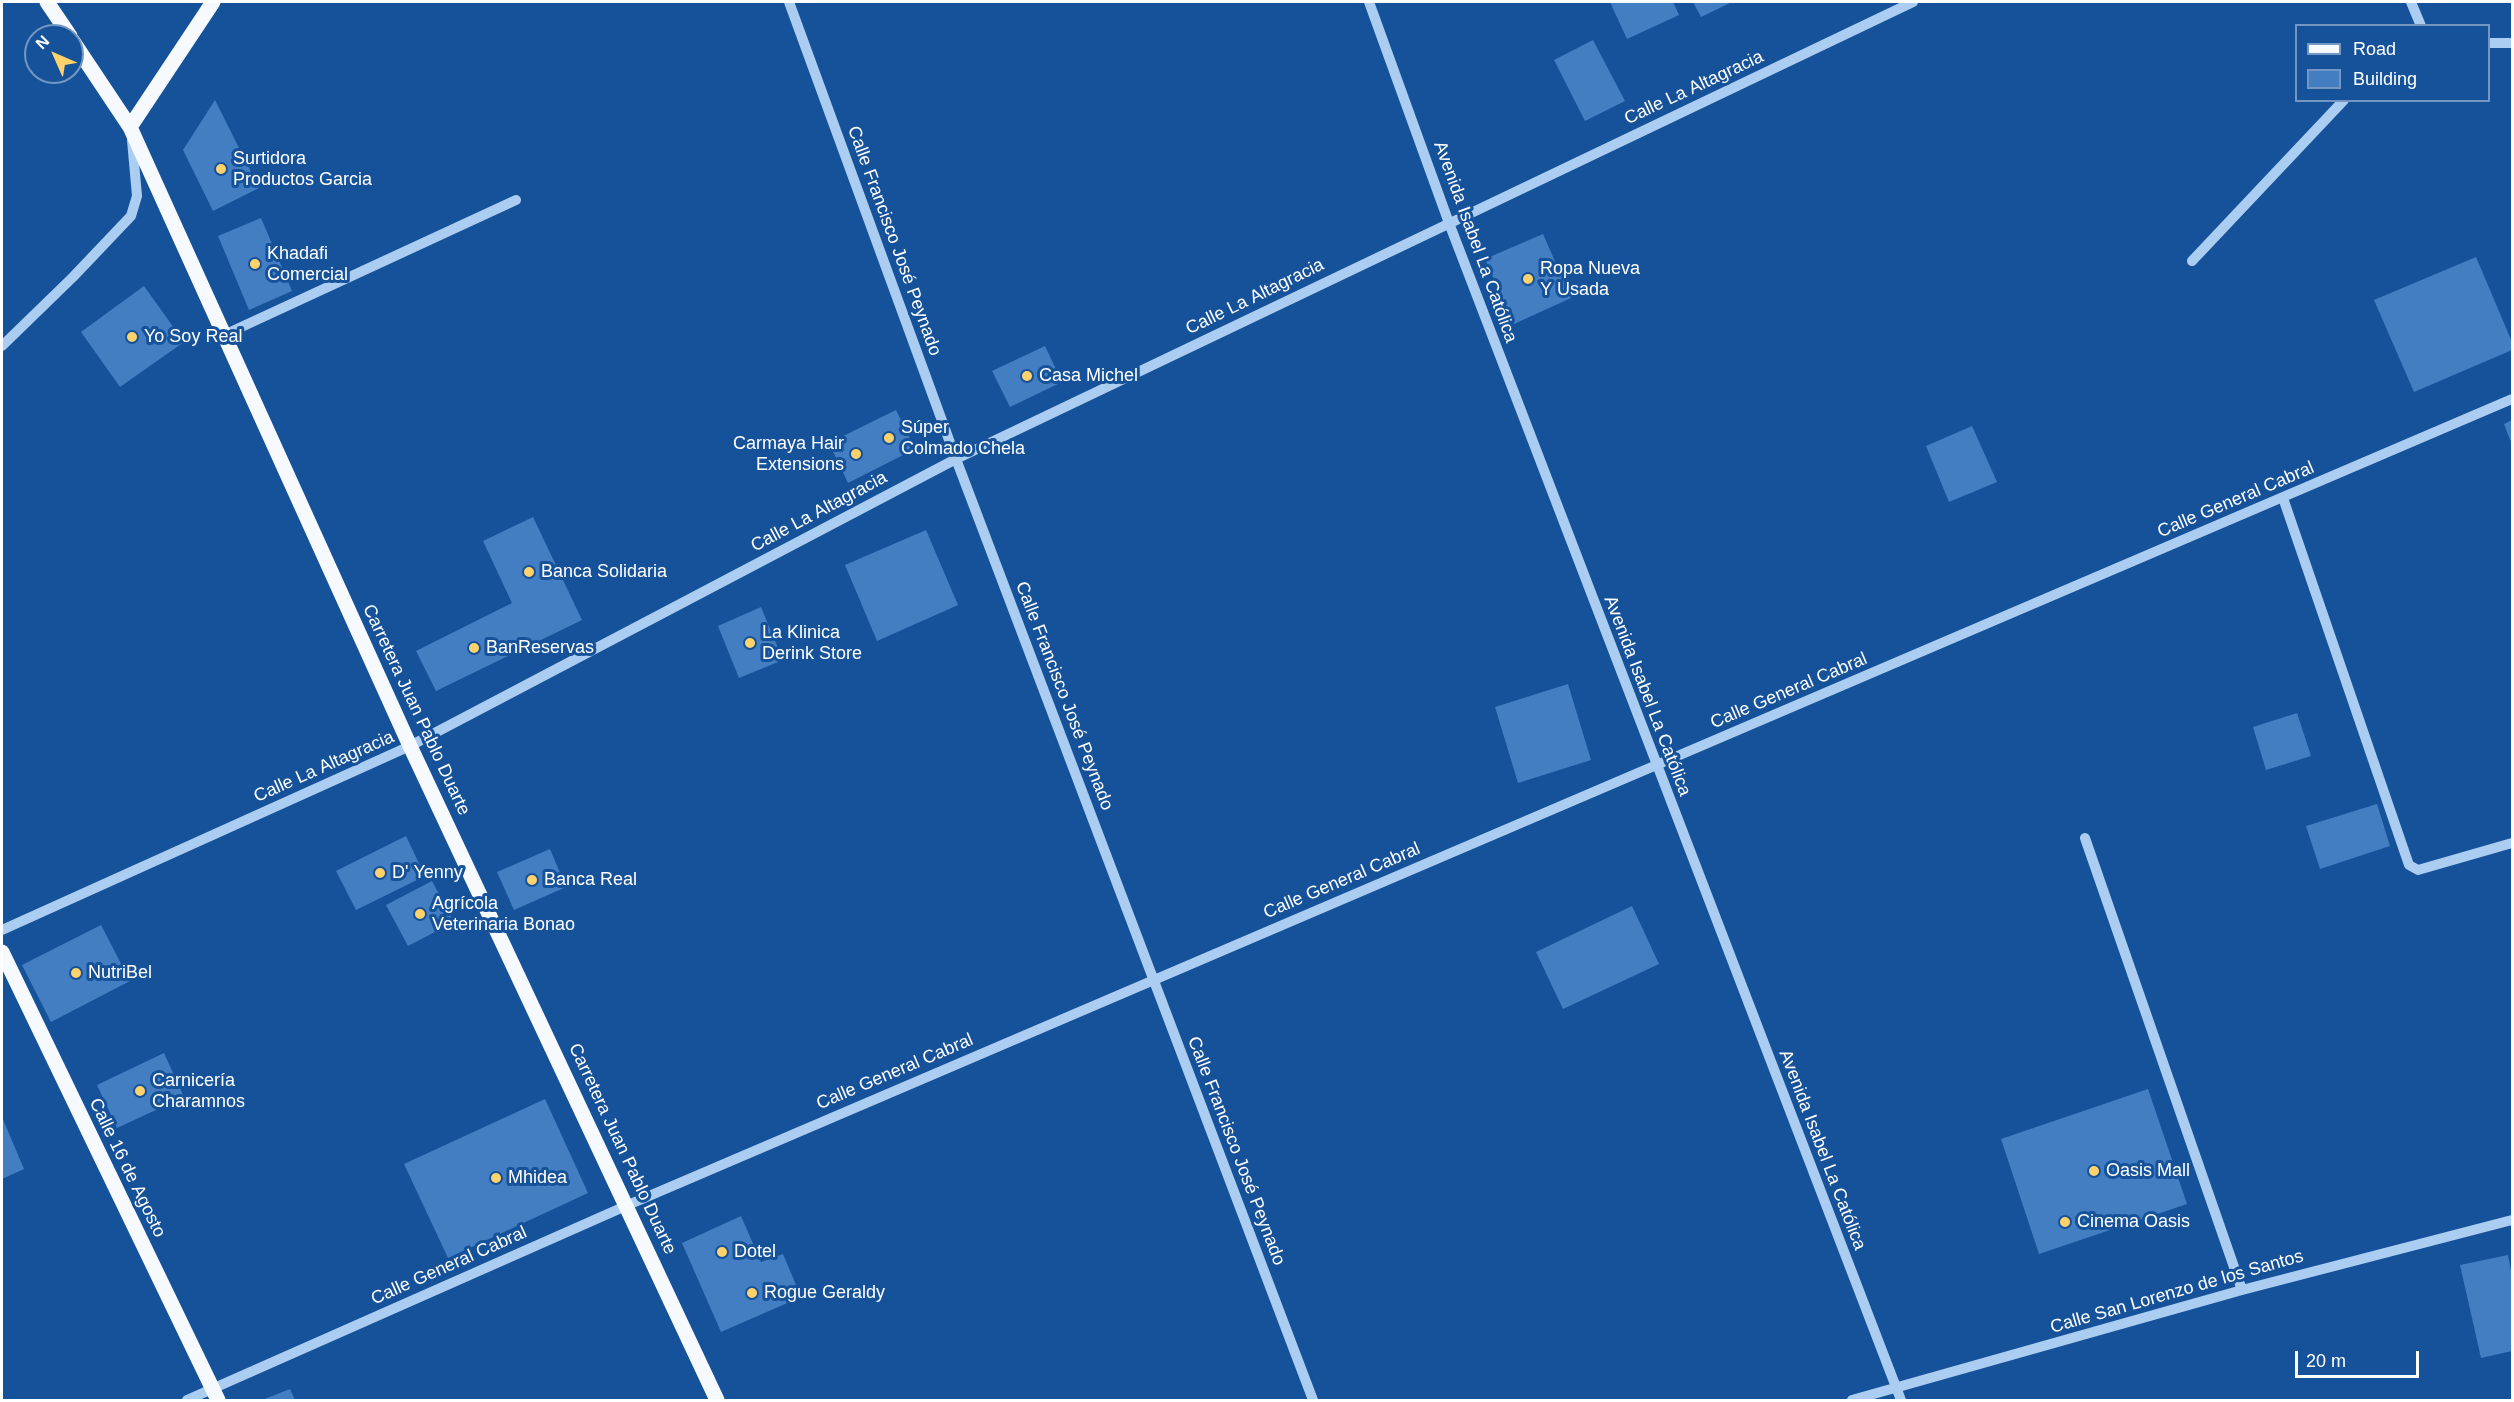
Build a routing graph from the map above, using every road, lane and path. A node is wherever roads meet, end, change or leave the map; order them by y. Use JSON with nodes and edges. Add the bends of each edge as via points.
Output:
{"nodes":[{"id":1,"x":47,"y":2,"type":"edge"},
{"id":2,"x":213,"y":2,"type":"edge"},
{"id":3,"x":789,"y":2,"type":"edge"},
{"id":4,"x":1369,"y":2,"type":"edge"},
{"id":5,"x":1913,"y":2,"type":"edge"},
{"id":6,"x":2411,"y":2,"type":"edge"},
{"id":7,"x":62,"y":24,"type":"edge"},
{"id":8,"x":2420,"y":24,"type":"edge"},
{"id":9,"x":2490,"y":43,"type":"edge"},
{"id":10,"x":2512,"y":44,"type":"edge"},
{"id":11,"x":84,"y":58,"type":"edge"},
{"id":12,"x":2342,"y":102,"type":"edge"},
{"id":13,"x":130,"y":127,"type":"junction"},
{"id":14,"x":516,"y":200,"type":"dead end"},
{"id":15,"x":1449,"y":222,"type":"junction"},
{"id":16,"x":2192,"y":261,"type":"dead end"},
{"id":17,"x":224,"y":335,"type":"junction"},
{"id":18,"x":2,"y":346,"type":"edge"},
{"id":19,"x":2512,"y":399,"type":"edge"},
{"id":20,"x":956,"y":459,"type":"junction"},
{"id":21,"x":2283,"y":498,"type":"junction"},
{"id":22,"x":410,"y":746,"type":"junction"},
{"id":23,"x":1655,"y":766,"type":"junction"},
{"id":24,"x":2085,"y":838,"type":"dead end"},
{"id":25,"x":2512,"y":843,"type":"edge"},
{"id":26,"x":2,"y":930,"type":"edge"},
{"id":27,"x":2,"y":952,"type":"edge"},
{"id":28,"x":1153,"y":979,"type":"junction"},
{"id":29,"x":627,"y":1205,"type":"junction"},
{"id":30,"x":2512,"y":1220,"type":"edge"},
{"id":31,"x":2242,"y":1290,"type":"junction"},
{"id":32,"x":1897,"y":1389,"type":"junction"},
{"id":33,"x":215,"y":1395,"type":"edge"},
{"id":34,"x":187,"y":1401,"type":"edge"},
{"id":35,"x":717,"y":1401,"type":"edge"},
{"id":36,"x":1313,"y":1401,"type":"edge"},
{"id":37,"x":1852,"y":1401,"type":"edge"},
{"id":38,"x":1900,"y":1401,"type":"edge"}],
"edges":[{"from":1,"to":7,"type":"main road","name":"Carretera Juan Pablo Duarte"},
{"from":2,"to":13,"type":"main road"},
{"from":3,"to":20,"type":"street","name":"Calle Francisco José Peynado"},
{"from":4,"to":15,"type":"street","name":"Avenida Isabel La Católica"},
{"from":5,"to":15,"type":"street","name":"Calle La Altagracia"},
{"from":6,"to":8,"type":"street"},
{"from":9,"to":10,"type":"street"},
{"from":11,"to":13,"type":"main road","name":"Carretera Juan Pablo Duarte"},
{"from":12,"to":16,"type":"street"},
{"from":13,"to":17,"type":"main road","name":"Carretera Juan Pablo Duarte"},
{"from":13,"to":18,"type":"street","via":[[137,181],[131,216]]},
{"from":14,"to":17,"type":"street"},
{"from":15,"to":20,"type":"street","name":"Calle La Altagracia"},
{"from":15,"to":23,"type":"street","name":"Avenida Isabel La Católica"},
{"from":17,"to":22,"type":"main road","name":"Carretera Juan Pablo Duarte"},
{"from":19,"to":21,"type":"street","name":"Calle General Cabral"},
{"from":20,"to":22,"type":"street","name":"Calle La Altagracia"},
{"from":20,"to":28,"type":"street","name":"Calle Francisco José Peynado"},
{"from":21,"to":23,"type":"street","name":"Calle General Cabral"},
{"from":21,"to":25,"type":"street","via":[[2409,865],[2418,870]]},
{"from":22,"to":26,"type":"street","name":"Calle La Altagracia"},
{"from":22,"to":29,"type":"main road","name":"Carretera Juan Pablo Duarte"},
{"from":23,"to":28,"type":"street","name":"Calle General Cabral"},
{"from":23,"to":32,"type":"street","name":"Avenida Isabel La Católica"},
{"from":24,"to":31,"type":"street"},
{"from":27,"to":33,"type":"main road","name":"Calle 16 de Agosto"},
{"from":28,"to":29,"type":"street","name":"Calle General Cabral"},
{"from":28,"to":36,"type":"street","name":"Calle Francisco José Peynado"},
{"from":29,"to":33,"type":"street","name":"Calle General Cabral"},
{"from":29,"to":35,"type":"main road","name":"Carretera Juan Pablo Duarte"},
{"from":30,"to":31,"type":"street","name":"Calle San Lorenzo de los Santos"},
{"from":31,"to":32,"type":"street","name":"Calle San Lorenzo de los Santos"},
{"from":32,"to":37,"type":"street","name":"Calle San Lorenzo de los Santos"},
{"from":32,"to":38,"type":"street","name":"Avenida Isabel La Católica"},
{"from":33,"to":34,"type":"street","name":"Calle General Cabral"}]}
